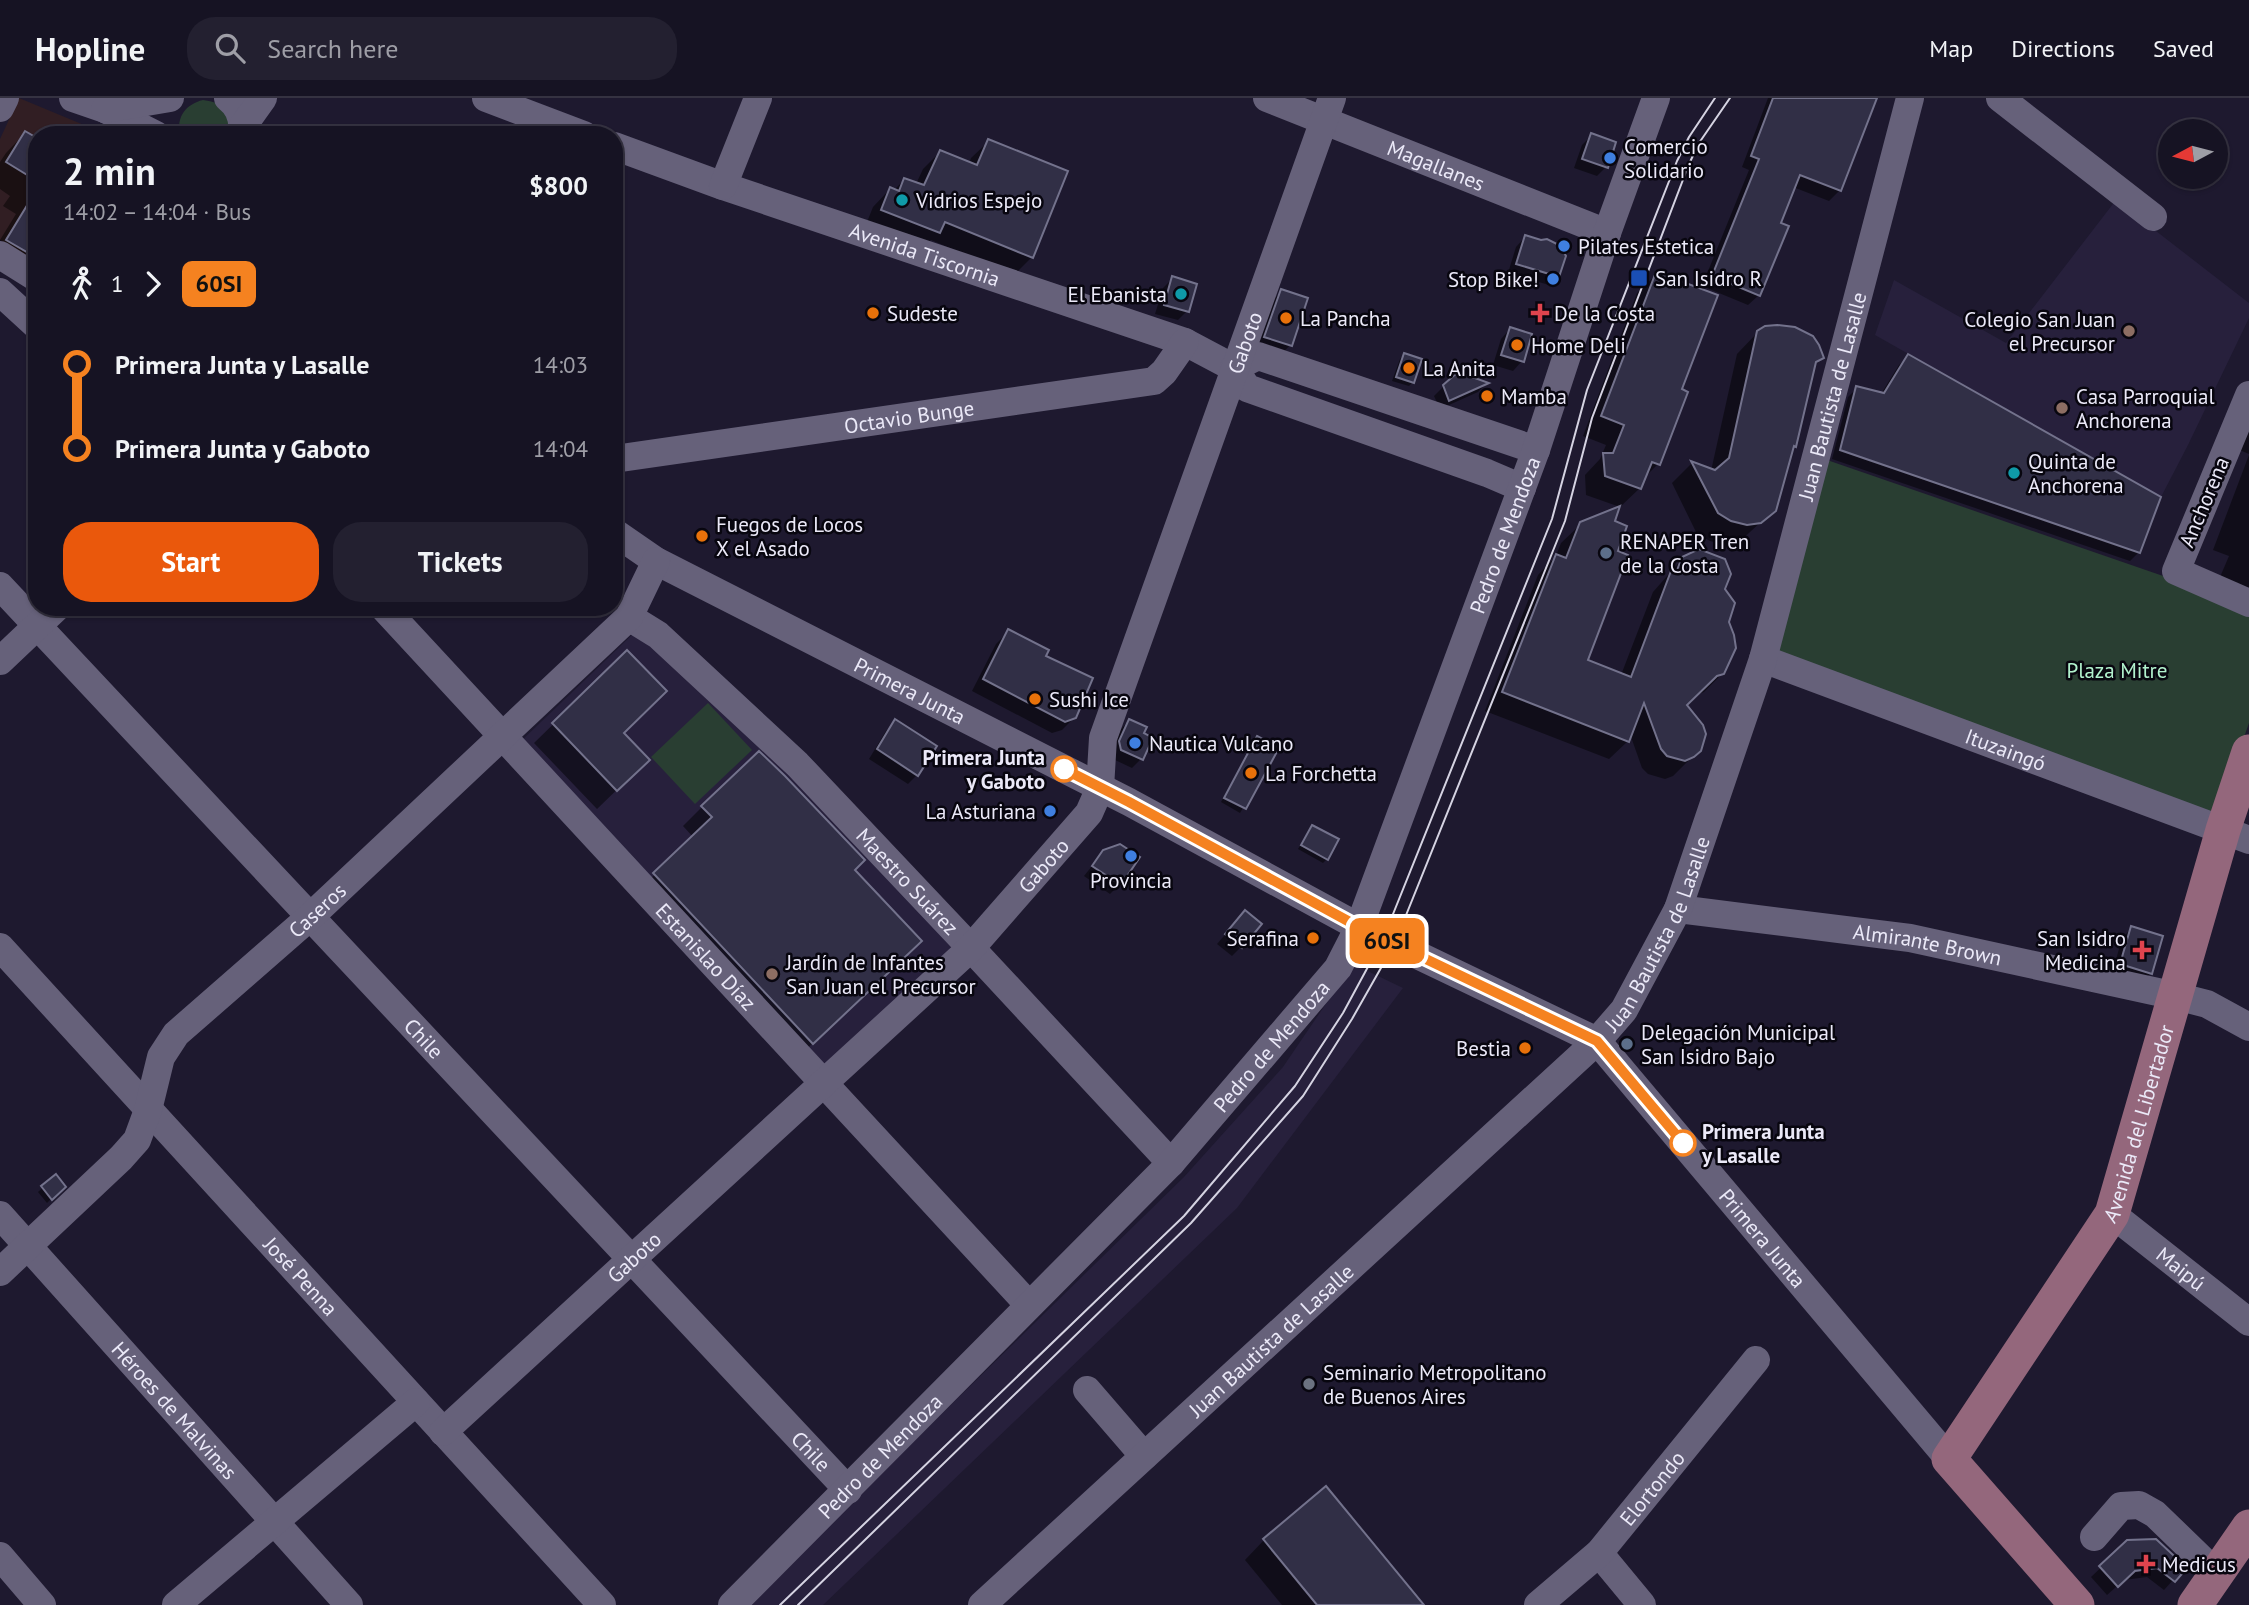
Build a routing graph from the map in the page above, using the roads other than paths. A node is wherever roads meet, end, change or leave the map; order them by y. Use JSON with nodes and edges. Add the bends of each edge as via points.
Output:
{"nodes":[{"id":1,"x":5,"y":98,"type":"edge"},
{"id":2,"x":73,"y":98,"type":"edge"},
{"id":3,"x":170,"y":98,"type":"edge"},
{"id":4,"x":182,"y":98,"type":"edge"},
{"id":5,"x":228,"y":98,"type":"edge"},
{"id":6,"x":263,"y":98,"type":"edge"},
{"id":7,"x":486,"y":98,"type":"edge"},
{"id":8,"x":758,"y":98,"type":"edge"},
{"id":9,"x":1267,"y":98,"type":"edge"},
{"id":10,"x":1656,"y":98,"type":"edge"},
{"id":11,"x":1910,"y":98,"type":"edge"},
{"id":12,"x":2000,"y":98,"type":"edge"},
{"id":13,"x":0,"y":108,"type":"edge"},
{"id":14,"x":106,"y":109,"type":"junction"},
{"id":15,"x":1327,"y":109,"type":"edge"},
{"id":16,"x":139,"y":126,"type":"edge"},
{"id":17,"x":169,"y":126,"type":"edge"},
{"id":18,"x":242,"y":126,"type":"edge"},
{"id":19,"x":245,"y":126,"type":"edge"},
{"id":20,"x":560,"y":126,"type":"edge"},
{"id":21,"x":623,"y":149,"type":"edge"},
{"id":22,"x":723,"y":186,"type":"junction"},
{"id":23,"x":2153,"y":217,"type":"dead end"},
{"id":24,"x":1607,"y":233,"type":"junction"},
{"id":25,"x":0,"y":255,"type":"edge"},
{"id":26,"x":28,"y":272,"type":"edge"},
{"id":27,"x":0,"y":292,"type":"edge"},
{"id":28,"x":28,"y":318,"type":"edge"},
{"id":29,"x":1185,"y":342,"type":"junction"},
{"id":30,"x":1234,"y":368,"type":"junction"},
{"id":31,"x":2249,"y":395,"type":"edge"},
{"id":32,"x":1536,"y":450,"type":"junction"},
{"id":33,"x":623,"y":458,"type":"edge"},
{"id":34,"x":1522,"y":488,"type":"junction"},
{"id":35,"x":623,"y":538,"type":"edge"},
{"id":36,"x":656,"y":561,"type":"junction"},
{"id":37,"x":0,"y":586,"type":"edge"},
{"id":38,"x":2249,"y":603,"type":"edge"},
{"id":39,"x":28,"y":604,"type":"edge"},
{"id":40,"x":47,"y":616,"type":"edge"},
{"id":41,"x":391,"y":616,"type":"edge"},
{"id":42,"x":629,"y":617,"type":"junction"},
{"id":43,"x":1763,"y":659,"type":"junction"},
{"id":44,"x":0,"y":661,"type":"edge"},
{"id":45,"x":502,"y":736,"type":"junction"},
{"id":46,"x":2249,"y":752,"type":"edge"},
{"id":47,"x":1100,"y":788,"type":"junction"},
{"id":48,"x":2236,"y":835,"type":"edge"},
{"id":49,"x":1678,"y":909,"type":"junction"},
{"id":50,"x":310,"y":917,"type":"junction"},
{"id":51,"x":1359,"y":927,"type":"junction"},
{"id":52,"x":0,"y":947,"type":"edge"},
{"id":53,"x":971,"y":947,"type":"junction"},
{"id":54,"x":2176,"y":996,"type":"junction"},
{"id":55,"x":2249,"y":1027,"type":"edge"},
{"id":56,"x":1597,"y":1041,"type":"junction"},
{"id":57,"x":823,"y":1083,"type":"junction"},
{"id":58,"x":148,"y":1110,"type":"junction"},
{"id":59,"x":1171,"y":1163,"type":"junction"},
{"id":60,"x":2112,"y":1214,"type":"junction"},
{"id":61,"x":0,"y":1215,"type":"edge"},
{"id":62,"x":29,"y":1247,"type":"junction"},
{"id":63,"x":631,"y":1259,"type":"junction"},
{"id":64,"x":0,"y":1272,"type":"edge"},
{"id":65,"x":1029,"y":1305,"type":"junction"},
{"id":66,"x":2249,"y":1322,"type":"edge"},
{"id":67,"x":1756,"y":1360,"type":"dead end"},
{"id":68,"x":1087,"y":1390,"type":"dead end"},
{"id":69,"x":416,"y":1402,"type":"junction"},
{"id":70,"x":443,"y":1432,"type":"junction"},
{"id":71,"x":1143,"y":1456,"type":"junction"},
{"id":72,"x":1950,"y":1459,"type":"junction"},
{"id":73,"x":848,"y":1490,"type":"junction"},
{"id":74,"x":275,"y":1521,"type":"junction"},
{"id":75,"x":2249,"y":1527,"type":"edge"},
{"id":76,"x":2094,"y":1537,"type":"dead end"},
{"id":77,"x":1599,"y":1553,"type":"junction"},
{"id":78,"x":0,"y":1556,"type":"edge"},
{"id":79,"x":2217,"y":1574,"type":"junction"},
{"id":80,"x":42,"y":1605,"type":"edge"},
{"id":81,"x":176,"y":1605,"type":"edge"},
{"id":82,"x":349,"y":1605,"type":"edge"},
{"id":83,"x":602,"y":1605,"type":"edge"},
{"id":84,"x":732,"y":1605,"type":"edge"},
{"id":85,"x":982,"y":1605,"type":"edge"},
{"id":86,"x":1538,"y":1605,"type":"edge"},
{"id":87,"x":1642,"y":1605,"type":"edge"},
{"id":88,"x":2077,"y":1605,"type":"edge"},
{"id":89,"x":2195,"y":1605,"type":"edge"}],
"edges":[{"from":1,"to":13,"type":"street"},
{"from":2,"to":14,"type":"street"},
{"from":3,"to":14,"type":"street"},
{"from":4,"to":17,"type":"street","via":[[170,116]]},
{"from":5,"to":18,"type":"street","via":[[240,113]]},
{"from":6,"to":19,"type":"street"},
{"from":7,"to":20,"type":"street"},
{"from":8,"to":22,"type":"street"},
{"from":9,"to":15,"type":"street","name":"Magallanes"},
{"from":10,"to":24,"type":"street","name":"Pedro de Mendoza"},
{"from":11,"to":43,"type":"street","name":"Juan Bautista de Lasalle"},
{"from":12,"to":23,"type":"street"},
{"from":14,"to":16,"type":"street"},
{"from":15,"to":24,"type":"street","name":"Magallanes"},
{"from":15,"to":30,"type":"street","name":"Gaboto"},
{"from":21,"to":22,"type":"street","name":"Avenida Tiscornia"},
{"from":22,"to":29,"type":"street","name":"Avenida Tiscornia"},
{"from":24,"to":32,"type":"street","name":"Pedro de Mendoza"},
{"from":25,"to":26,"type":"street"},
{"from":27,"to":28,"type":"street"},
{"from":29,"to":30,"type":"street","name":"Avenida Tiscornia"},
{"from":29,"to":33,"type":"street","name":"Octavio Bunge","via":[[1154,381]]},
{"from":30,"to":32,"type":"street","via":[[1258,356]]},
{"from":30,"to":34,"type":"street","name":"Avenida Tiscornia","via":[[1247,388]]},
{"from":30,"to":47,"type":"street","name":"Gaboto","via":[[1103,738]]},
{"from":31,"to":38,"type":"street","name":"Anchorena","via":[[2176,571]]},
{"from":32,"to":34,"type":"street","name":"Pedro de Mendoza"},
{"from":34,"to":51,"type":"street","name":"Pedro de Mendoza"},
{"from":35,"to":36,"type":"street","name":"Primera Junta"},
{"from":36,"to":42,"type":"street","name":"Caseros"},
{"from":36,"to":47,"type":"street","name":"Primera Junta"},
{"from":37,"to":39,"type":"street","name":"Chile"},
{"from":40,"to":44,"type":"street"},
{"from":40,"to":50,"type":"street","name":"Chile"},
{"from":41,"to":45,"type":"street","name":"Estanislao Díaz"},
{"from":42,"to":45,"type":"street","name":"Caseros"},
{"from":42,"to":53,"type":"street","name":"Maestro Suárez","via":[[658,635],[797,764]]},
{"from":43,"to":48,"type":"street","name":"Ituzaingó"},
{"from":43,"to":49,"type":"street","name":"Juan Bautista de Lasalle"},
{"from":45,"to":50,"type":"street","name":"Caseros"},
{"from":45,"to":57,"type":"street","name":"Estanislao Díaz"},
{"from":46,"to":48,"type":"main road","name":"Avenida del Libertador"},
{"from":47,"to":51,"type":"street","name":"Primera Junta"},
{"from":47,"to":53,"type":"street","name":"Gaboto","via":[[1089,813]]},
{"from":48,"to":54,"type":"main road","name":"Avenida del Libertador"},
{"from":49,"to":54,"type":"street","name":"Almirante Brown","via":[[1910,938]]},
{"from":49,"to":56,"type":"street","name":"Juan Bautista de Lasalle","via":[[1624,1010]]},
{"from":50,"to":58,"type":"street","name":"Caseros","via":[[176,1034],[161,1056]]},
{"from":50,"to":63,"type":"street","name":"Chile"},
{"from":51,"to":56,"type":"street","name":"Primera Junta"},
{"from":51,"to":59,"type":"street","name":"Pedro de Mendoza","via":[[1338,968]]},
{"from":52,"to":58,"type":"street","name":"José Penna"},
{"from":53,"to":57,"type":"street","name":"Gaboto"},
{"from":53,"to":59,"type":"street","name":"Maestro Suárez"},
{"from":54,"to":55,"type":"street","name":"Almirante Brown","via":[[2207,1004]]},
{"from":54,"to":60,"type":"main road","name":"Avenida del Libertador"},
{"from":56,"to":71,"type":"street","name":"Juan Bautista de Lasalle"},
{"from":56,"to":72,"type":"street","name":"Primera Junta"},
{"from":57,"to":63,"type":"street","name":"Gaboto"},
{"from":57,"to":65,"type":"street","name":"Estanislao Díaz"},
{"from":58,"to":62,"type":"street","name":"Caseros","via":[[136,1139],[121,1158]]},
{"from":58,"to":69,"type":"street","name":"José Penna"},
{"from":59,"to":65,"type":"street","name":"Pedro de Mendoza"},
{"from":60,"to":66,"type":"street","name":"Maipú"},
{"from":60,"to":72,"type":"main road","name":"Avenida del Libertador"},
{"from":61,"to":62,"type":"street","name":"Héroes de Malvinas"},
{"from":62,"to":64,"type":"street","name":"Caseros"},
{"from":62,"to":74,"type":"street","name":"Héroes de Malvinas"},
{"from":63,"to":70,"type":"street","name":"Gaboto"},
{"from":63,"to":73,"type":"street","name":"Chile"},
{"from":65,"to":73,"type":"street","name":"Pedro de Mendoza"},
{"from":67,"to":77,"type":"street","name":"Elortondo"},
{"from":68,"to":71,"type":"street"},
{"from":69,"to":70,"type":"street","name":"José Penna"},
{"from":69,"to":74,"type":"street"},
{"from":70,"to":83,"type":"street","name":"José Penna"},
{"from":71,"to":85,"type":"street","name":"Juan Bautista de Lasalle"},
{"from":72,"to":88,"type":"main road","name":"Primera Junta"},
{"from":73,"to":84,"type":"street","name":"Pedro de Mendoza"},
{"from":74,"to":81,"type":"street"},
{"from":74,"to":82,"type":"street","name":"Héroes de Malvinas"},
{"from":75,"to":79,"type":"main road"},
{"from":76,"to":79,"type":"street","via":[[2121,1506],[2139,1505],[2155,1514]]},
{"from":77,"to":86,"type":"street","name":"Elortondo"},
{"from":77,"to":87,"type":"street"},
{"from":78,"to":80,"type":"street"},
{"from":79,"to":89,"type":"main road"}]}
